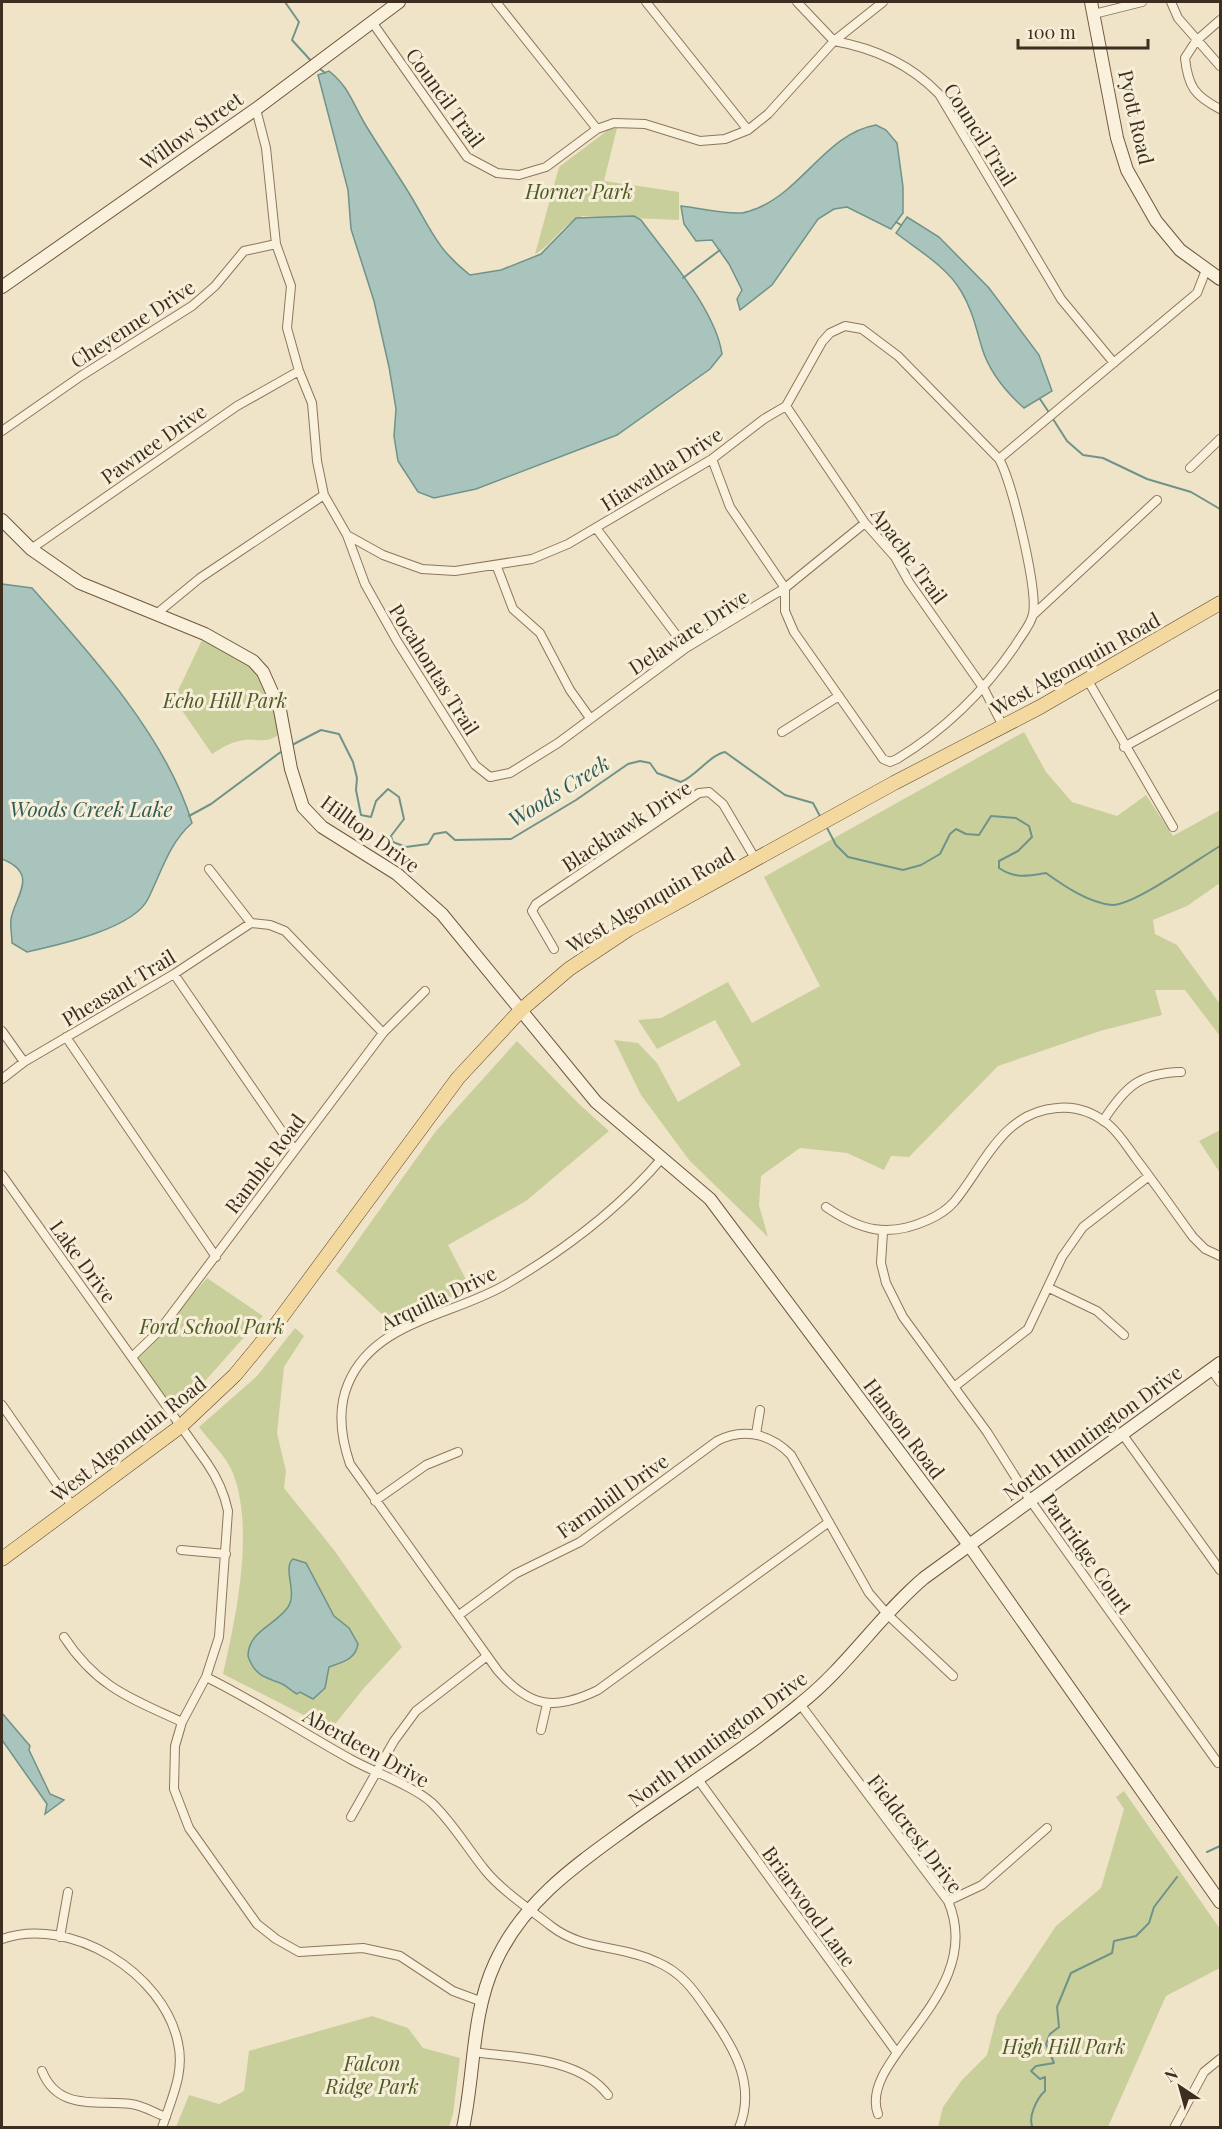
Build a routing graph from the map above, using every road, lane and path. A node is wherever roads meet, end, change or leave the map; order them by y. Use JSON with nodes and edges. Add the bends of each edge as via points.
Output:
{"nodes":[{"id":1,"x":399,"y":2,"type":"edge"},
{"id":2,"x":496,"y":2,"type":"edge"},
{"id":3,"x":646,"y":2,"type":"edge"},
{"id":4,"x":797,"y":2,"type":"edge"},
{"id":5,"x":884,"y":2,"type":"edge"},
{"id":6,"x":1142,"y":2,"type":"edge"},
{"id":7,"x":1171,"y":2,"type":"edge"},
{"id":8,"x":1093,"y":8,"type":"edge"},
{"id":9,"x":1221,"y":20,"type":"edge"},
{"id":10,"x":372,"y":22,"type":"junction"},
{"id":11,"x":834,"y":41,"type":"junction"},
{"id":12,"x":1196,"y":41,"type":"junction"},
{"id":13,"x":1221,"y":66,"type":"edge"},
{"id":14,"x":256,"y":109,"type":"junction"},
{"id":15,"x":1221,"y":109,"type":"edge"},
{"id":16,"x":597,"y":129,"type":"junction"},
{"id":17,"x":748,"y":130,"type":"junction"},
{"id":18,"x":276,"y":244,"type":"junction"},
{"id":19,"x":1206,"y":270,"type":"junction"},
{"id":20,"x":1221,"y":279,"type":"edge"},
{"id":21,"x":2,"y":287,"type":"edge"},
{"id":22,"x":1114,"y":363,"type":"junction"},
{"id":23,"x":299,"y":371,"type":"junction"},
{"id":24,"x":786,"y":406,"type":"junction"},
{"id":25,"x":2,"y":431,"type":"edge"},
{"id":26,"x":1221,"y":439,"type":"edge"},
{"id":27,"x":712,"y":459,"type":"junction"},
{"id":28,"x":999,"y":459,"type":"junction"},
{"id":29,"x":1190,"y":468,"type":"dead end"},
{"id":30,"x":324,"y":495,"type":"junction"},
{"id":31,"x":1157,"y":500,"type":"dead end"},
{"id":32,"x":2,"y":520,"type":"edge"},
{"id":33,"x":865,"y":523,"type":"junction"},
{"id":34,"x":596,"y":528,"type":"junction"},
{"id":35,"x":347,"y":535,"type":"junction"},
{"id":36,"x":31,"y":549,"type":"junction"},
{"id":37,"x":497,"y":567,"type":"junction"},
{"id":38,"x":785,"y":588,"type":"junction"},
{"id":39,"x":1221,"y":603,"type":"edge"},
{"id":40,"x":155,"y":615,"type":"junction"},
{"id":41,"x":1033,"y":615,"type":"junction"},
{"id":42,"x":686,"y":648,"type":"junction"},
{"id":43,"x":1087,"y":679,"type":"junction"},
{"id":44,"x":984,"y":689,"type":"junction"},
{"id":45,"x":1221,"y":694,"type":"edge"},
{"id":46,"x":839,"y":696,"type":"junction"},
{"id":47,"x":590,"y":718,"type":"junction"},
{"id":48,"x":1003,"y":726,"type":"junction"},
{"id":49,"x":782,"y":732,"type":"dead end"},
{"id":50,"x":1125,"y":747,"type":"junction"},
{"id":51,"x":526,"y":764,"type":"joint"},
{"id":52,"x":1173,"y":827,"type":"dead end"},
{"id":53,"x":756,"y":860,"type":"junction"},
{"id":54,"x":209,"y":869,"type":"dead end"},
{"id":55,"x":251,"y":923,"type":"junction"},
{"id":56,"x":554,"y":948,"type":"dead end"},
{"id":57,"x":174,"y":974,"type":"junction"},
{"id":58,"x":425,"y":991,"type":"dead end"},
{"id":59,"x":522,"y":1011,"type":"junction"},
{"id":60,"x":2,"y":1031,"type":"edge"},
{"id":61,"x":383,"y":1033,"type":"junction"},
{"id":62,"x":66,"y":1037,"type":"junction"},
{"id":63,"x":24,"y":1062,"type":"junction"},
{"id":64,"x":1181,"y":1072,"type":"dead end"},
{"id":65,"x":2,"y":1079,"type":"edge"},
{"id":66,"x":1103,"y":1121,"type":"junction"},
{"id":67,"x":294,"y":1149,"type":"junction"},
{"id":68,"x":663,"y":1157,"type":"junction"},
{"id":69,"x":2,"y":1175,"type":"edge"},
{"id":70,"x":1149,"y":1176,"type":"junction"},
{"id":71,"x":826,"y":1207,"type":"dead end"},
{"id":72,"x":883,"y":1232,"type":"junction"},
{"id":73,"x":1221,"y":1256,"type":"edge"},
{"id":74,"x":216,"y":1257,"type":"junction"},
{"id":75,"x":1049,"y":1288,"type":"junction"},
{"id":76,"x":1124,"y":1335,"type":"dead end"},
{"id":77,"x":132,"y":1357,"type":"junction"},
{"id":78,"x":1216,"y":1366,"type":"edge"},
{"id":79,"x":1221,"y":1382,"type":"edge"},
{"id":80,"x":954,"y":1387,"type":"junction"},
{"id":81,"x":2,"y":1405,"type":"edge"},
{"id":82,"x":760,"y":1410,"type":"dead end"},
{"id":83,"x":181,"y":1426,"type":"junction"},
{"id":84,"x":756,"y":1434,"type":"junction"},
{"id":85,"x":1123,"y":1435,"type":"junction"},
{"id":86,"x":458,"y":1452,"type":"dead end"},
{"id":87,"x":1030,"y":1500,"type":"junction"},
{"id":88,"x":375,"y":1501,"type":"junction"},
{"id":89,"x":73,"y":1507,"type":"junction"},
{"id":90,"x":830,"y":1522,"type":"junction"},
{"id":91,"x":969,"y":1545,"type":"junction"},
{"id":92,"x":181,"y":1550,"type":"dead end"},
{"id":93,"x":226,"y":1554,"type":"junction"},
{"id":94,"x":2,"y":1559,"type":"edge"},
{"id":95,"x":1221,"y":1570,"type":"edge"},
{"id":96,"x":459,"y":1615,"type":"junction"},
{"id":97,"x":888,"y":1615,"type":"junction"},
{"id":98,"x":64,"y":1636,"type":"dead end"},
{"id":99,"x":487,"y":1656,"type":"junction"},
{"id":100,"x":953,"y":1676,"type":"dead end"},
{"id":101,"x":206,"y":1677,"type":"junction"},
{"id":102,"x":546,"y":1704,"type":"junction"},
{"id":103,"x":800,"y":1704,"type":"junction"},
{"id":104,"x":182,"y":1722,"type":"junction"},
{"id":105,"x":541,"y":1730,"type":"dead end"},
{"id":106,"x":1219,"y":1762,"type":"edge"},
{"id":107,"x":376,"y":1772,"type":"junction"},
{"id":108,"x":697,"y":1778,"type":"junction"},
{"id":109,"x":351,"y":1817,"type":"dead end"},
{"id":110,"x":1047,"y":1828,"type":"dead end"},
{"id":111,"x":69,"y":1892,"type":"dead end"},
{"id":112,"x":948,"y":1901,"type":"junction"},
{"id":113,"x":1221,"y":1902,"type":"edge"},
{"id":114,"x":530,"y":1908,"type":"junction"},
{"id":115,"x":60,"y":1937,"type":"junction"},
{"id":116,"x":2,"y":1939,"type":"edge"},
{"id":117,"x":480,"y":2001,"type":"junction"},
{"id":118,"x":473,"y":2052,"type":"junction"},
{"id":119,"x":897,"y":2053,"type":"junction"},
{"id":120,"x":1221,"y":2059,"type":"edge"},
{"id":121,"x":42,"y":2071,"type":"dead end"},
{"id":122,"x":609,"y":2095,"type":"dead end"},
{"id":123,"x":878,"y":2114,"type":"dead end"},
{"id":124,"x":166,"y":2117,"type":"junction"},
{"id":125,"x":1175,"y":2126,"type":"edge"},
{"id":126,"x":162,"y":2127,"type":"edge"},
{"id":127,"x":463,"y":2127,"type":"edge"},
{"id":128,"x":739,"y":2127,"type":"edge"},
{"id":129,"x":1185,"y":2127,"type":"edge"}],
"edges":[{"from":1,"to":10,"type":"street","name":"Willow Street"},
{"from":2,"to":16,"type":"street"},
{"from":3,"to":17,"type":"street"},
{"from":4,"to":11,"type":"street"},
{"from":5,"to":11,"type":"street"},
{"from":6,"to":8,"type":"street"},
{"from":7,"to":12,"type":"street"},
{"from":8,"to":19,"type":"street","name":"Pyott Road","via":[[1127,170],[1156,221],[1180,250]]},
{"from":9,"to":12,"type":"street"},
{"from":10,"to":14,"type":"street","name":"Willow Street"},
{"from":10,"to":16,"type":"street","name":"Council Trail","via":[[466,157],[477,165],[508,175],[536,171],[558,160]]},
{"from":11,"to":17,"type":"street","name":"Council Trail","via":[[768,114]]},
{"from":11,"to":22,"type":"street","name":"Council Trail","via":[[861,46],[896,62],[918,74],[939,94],[1061,299]]},
{"from":12,"to":13,"type":"street"},
{"from":12,"to":15,"type":"street","via":[[1185,58],[1187,80],[1201,98]]},
{"from":14,"to":18,"type":"street","via":[[266,148]]},
{"from":14,"to":21,"type":"street","name":"Willow Street"},
{"from":16,"to":17,"type":"street","name":"Council Trail","via":[[614,123],[645,124],[700,141],[725,139]]},
{"from":18,"to":23,"type":"street","via":[[291,286],[287,328]]},
{"from":18,"to":25,"type":"street","name":"Cheyenne Drive","via":[[244,251],[192,306]]},
{"from":19,"to":20,"type":"street","name":"Pyott Road"},
{"from":19,"to":22,"type":"street","via":[[1197,293]]},
{"from":22,"to":28,"type":"street"},
{"from":23,"to":30,"type":"street","via":[[312,403]]},
{"from":23,"to":36,"type":"street","name":"Pawnee Drive","via":[[237,406]]},
{"from":24,"to":27,"type":"street","name":"Hiawatha Drive"},
{"from":24,"to":28,"type":"street","name":"Hiawatha Drive","via":[[822,342],[836,329],[853,326],[878,339],[898,356]]},
{"from":24,"to":33,"type":"street","name":"Apache Trail"},
{"from":26,"to":29,"type":"street"},
{"from":27,"to":34,"type":"street","name":"Hiawatha Drive"},
{"from":27,"to":38,"type":"street","via":[[730,507]]},
{"from":28,"to":41,"type":"street","name":"Hiawatha Drive","via":[[1008,474],[1028,565]]},
{"from":30,"to":35,"type":"street"},
{"from":30,"to":40,"type":"street","via":[[200,578]]},
{"from":31,"to":41,"type":"street"},
{"from":32,"to":36,"type":"street","name":"Hilltop Drive"},
{"from":33,"to":38,"type":"street","name":"Delaware Drive"},
{"from":33,"to":44,"type":"street","name":"Apache Trail","via":[[895,557]]},
{"from":34,"to":37,"type":"street","name":"Hiawatha Drive","via":[[543,555]]},
{"from":34,"to":42,"type":"street"},
{"from":35,"to":37,"type":"street","name":"Hiawatha Drive","via":[[383,555],[422,569]]},
{"from":35,"to":51,"type":"street","name":"Pocahontas Trail","via":[[365,584],[396,641],[475,765],[489,777],[498,777]]},
{"from":36,"to":40,"type":"street","name":"Hilltop Drive","via":[[80,583]]},
{"from":37,"to":47,"type":"street","via":[[513,609],[540,633],[570,690]]},
{"from":38,"to":42,"type":"street","name":"Delaware Drive"},
{"from":38,"to":46,"type":"street","via":[[784,603],[791,626]]},
{"from":39,"to":43,"type":"main road","name":"West Algonquin Road"},
{"from":40,"to":59,"type":"street","name":"Hilltop Drive","via":[[205,634],[253,661],[273,688],[297,795],[312,818],[420,893]]},
{"from":41,"to":44,"type":"street"},
{"from":42,"to":47,"type":"street","name":"Delaware Drive"},
{"from":43,"to":48,"type":"main road","name":"West Algonquin Road"},
{"from":43,"to":50,"type":"street"},
{"from":44,"to":46,"type":"street","via":[[949,724],[890,762],[879,755]]},
{"from":44,"to":48,"type":"street","name":"Apache Trail"},
{"from":45,"to":50,"type":"street"},
{"from":46,"to":49,"type":"street"},
{"from":47,"to":51,"type":"street","name":"Delaware Drive"},
{"from":48,"to":53,"type":"main road","name":"West Algonquin Road"},
{"from":50,"to":52,"type":"street"},
{"from":53,"to":56,"type":"street","name":"Blackhawk Drive","via":[[723,804],[708,792],[699,793],[536,904],[532,911]]},
{"from":53,"to":59,"type":"main road","name":"West Algonquin Road","via":[[629,929],[569,969]]},
{"from":54,"to":55,"type":"street"},
{"from":55,"to":57,"type":"street","name":"Pheasant Trail"},
{"from":55,"to":61,"type":"street","via":[[285,931]]},
{"from":57,"to":62,"type":"street","name":"Pheasant Trail"},
{"from":57,"to":67,"type":"street"},
{"from":58,"to":61,"type":"street","name":"Ramble Road"},
{"from":59,"to":68,"type":"street","name":"Hanson Road","via":[[596,1102]]},
{"from":59,"to":83,"type":"main road","name":"West Algonquin Road","via":[[458,1078],[243,1366]]},
{"from":60,"to":63,"type":"street"},
{"from":61,"to":67,"type":"street","name":"Ramble Road"},
{"from":62,"to":63,"type":"street","name":"Pheasant Trail"},
{"from":62,"to":74,"type":"street"},
{"from":63,"to":65,"type":"street","name":"Pheasant Trail"},
{"from":64,"to":66,"type":"street","via":[[1152,1075],[1134,1083]]},
{"from":66,"to":70,"type":"street","via":[[1118,1134]]},
{"from":66,"to":72,"type":"street","via":[[1081,1110],[1062,1108],[1026,1117],[1002,1135],[946,1209],[920,1223]]},
{"from":67,"to":74,"type":"street","name":"Ramble Road"},
{"from":68,"to":88,"type":"street","name":"Arquilla Drive","via":[[617,1205],[528,1271],[392,1335],[365,1356],[345,1391],[342,1430],[350,1464]]},
{"from":68,"to":91,"type":"street","name":"Hanson Road","via":[[710,1199]]},
{"from":69,"to":77,"type":"street","name":"Lake Drive"},
{"from":70,"to":73,"type":"street","via":[[1193,1237],[1205,1249]]},
{"from":70,"to":75,"type":"street","via":[[1083,1227],[1062,1257]]},
{"from":71,"to":72,"type":"street","via":[[858,1226]]},
{"from":72,"to":80,"type":"street","name":"Partridge Court","via":[[881,1263],[892,1299]]},
{"from":74,"to":77,"type":"street","name":"Ramble Road","via":[[159,1331]]},
{"from":75,"to":76,"type":"street","via":[[1097,1311]]},
{"from":75,"to":80,"type":"street","via":[[1028,1329]]},
{"from":77,"to":83,"type":"street","name":"Lake Drive"},
{"from":78,"to":79,"type":"street"},
{"from":78,"to":85,"type":"street","name":"North Huntington Drive"},
{"from":80,"to":87,"type":"street","name":"Partridge Court"},
{"from":81,"to":89,"type":"street"},
{"from":82,"to":84,"type":"street"},
{"from":83,"to":89,"type":"main road","name":"West Algonquin Road"},
{"from":83,"to":93,"type":"street","name":"Lake Drive","via":[[220,1482],[225,1496]]},
{"from":84,"to":90,"type":"street","via":[[775,1441],[791,1455]]},
{"from":84,"to":96,"type":"street","name":"Farmhill Drive","via":[[735,1434],[717,1441],[580,1542],[515,1574]]},
{"from":85,"to":87,"type":"street","name":"North Huntington Drive"},
{"from":85,"to":95,"type":"street"},
{"from":86,"to":88,"type":"street","via":[[426,1465]]},
{"from":87,"to":91,"type":"street","name":"North Huntington Drive"},
{"from":87,"to":106,"type":"street","name":"Partridge Court"},
{"from":88,"to":96,"type":"street","name":"Arquilla Drive"},
{"from":89,"to":94,"type":"main road","name":"West Algonquin Road"},
{"from":90,"to":97,"type":"street","via":[[864,1586]]},
{"from":90,"to":102,"type":"street","via":[[598,1690],[568,1702]]},
{"from":91,"to":97,"type":"street","name":"North Huntington Drive","via":[[912,1588]]},
{"from":91,"to":113,"type":"street","name":"Hanson Road"},
{"from":92,"to":93,"type":"street"},
{"from":93,"to":101,"type":"street","name":"Lake Drive","via":[[219,1636]]},
{"from":96,"to":99,"type":"street","name":"Arquilla Drive"},
{"from":97,"to":100,"type":"street"},
{"from":97,"to":103,"type":"street","name":"North Huntington Drive"},
{"from":98,"to":104,"type":"street","via":[[86,1667],[108,1685]]},
{"from":99,"to":102,"type":"street","name":"Arquilla Drive","via":[[514,1688]]},
{"from":99,"to":107,"type":"street","via":[[416,1711]]},
{"from":101,"to":104,"type":"street","name":"Lake Drive"},
{"from":101,"to":107,"type":"street","name":"Aberdeen Drive","via":[[250,1698]]},
{"from":102,"to":105,"type":"street"},
{"from":103,"to":108,"type":"street","name":"North Huntington Drive"},
{"from":103,"to":112,"type":"street","name":"Fieldcrest Drive"},
{"from":104,"to":117,"type":"street","name":"Lake Drive","via":[[173,1763],[177,1802],[198,1841],[257,1924],[299,1952],[363,1948],[400,1956],[453,1991]]},
{"from":107,"to":109,"type":"street"},
{"from":107,"to":114,"type":"street","name":"Aberdeen Drive","via":[[430,1801],[486,1872]]},
{"from":108,"to":114,"type":"street","name":"North Huntington Drive","via":[[569,1870]]},
{"from":108,"to":119,"type":"street","name":"Briarwood Lane"},
{"from":110,"to":112,"type":"street","via":[[982,1885]]},
{"from":111,"to":115,"type":"street"},
{"from":112,"to":119,"type":"street","name":"Fieldcrest Drive","via":[[957,1938],[951,1968]]},
{"from":114,"to":117,"type":"street","name":"North Huntington Drive","via":[[495,1962]]},
{"from":114,"to":128,"type":"street","name":"Aberdeen Drive","via":[[553,1928],[579,1942],[654,1960],[685,1980],[728,2038],[740,2063],[745,2104]]},
{"from":115,"to":116,"type":"street","via":[[19,1935]]},
{"from":115,"to":124,"type":"street","via":[[114,1956],[130,1967],[166,2010],[179,2044],[181,2064]]},
{"from":117,"to":118,"type":"street","name":"North Huntington Drive"},
{"from":118,"to":122,"type":"street","via":[[546,2061],[589,2078]]},
{"from":118,"to":127,"type":"street","name":"North Huntington Drive"},
{"from":119,"to":123,"type":"street","name":"Fieldcrest Drive","via":[[877,2089]]},
{"from":120,"to":125,"type":"street","via":[[1204,2072]]},
{"from":121,"to":124,"type":"street","via":[[54,2092],[69,2098],[133,2104]]},
{"from":124,"to":126,"type":"street"},
{"from":125,"to":129,"type":"street"}]}
